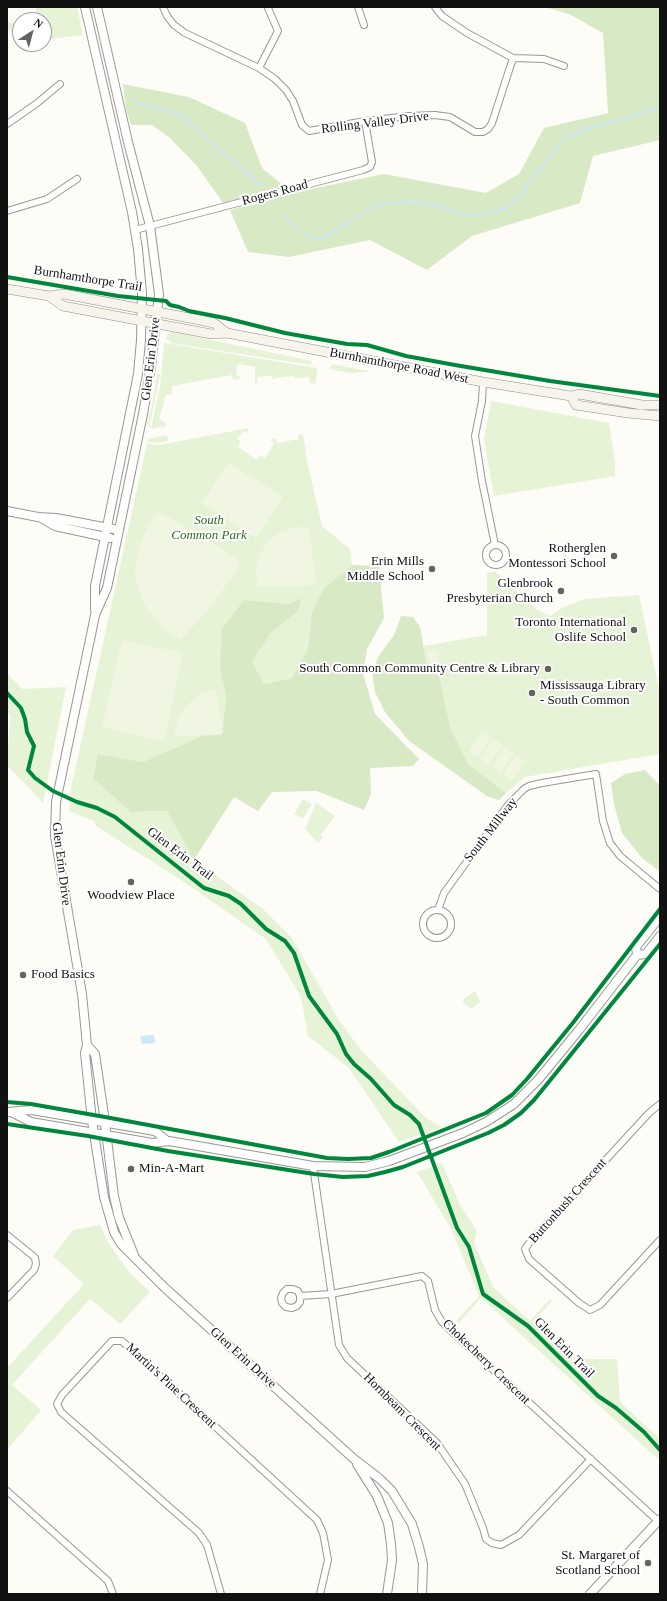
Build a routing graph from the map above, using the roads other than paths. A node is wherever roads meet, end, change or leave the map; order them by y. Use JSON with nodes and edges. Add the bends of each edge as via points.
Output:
{"nodes":[{"id":1,"x":85,"y":7,"type":"edge"},
{"id":2,"x":97,"y":7,"type":"edge"},
{"id":3,"x":163,"y":7,"type":"edge"},
{"id":4,"x":358,"y":7,"type":"edge"},
{"id":5,"x":435,"y":7,"type":"edge"},
{"id":6,"x":268,"y":8,"type":"edge"},
{"id":7,"x":364,"y":25,"type":"dead end"},
{"id":8,"x":513,"y":58,"type":"junction"},
{"id":9,"x":564,"y":66,"type":"dead end"},
{"id":10,"x":259,"y":68,"type":"junction"},
{"id":11,"x":60,"y":84,"type":"dead end"},
{"id":12,"x":365,"y":121,"type":"junction"},
{"id":13,"x":7,"y":124,"type":"edge"},
{"id":14,"x":77,"y":179,"type":"dead end"},
{"id":15,"x":7,"y":210,"type":"edge"},
{"id":16,"x":150,"y":226,"type":"junction"},
{"id":17,"x":135,"y":230,"type":"junction"},
{"id":18,"x":7,"y":289,"type":"edge"},
{"id":19,"x":49,"y":296,"type":"junction"},
{"id":20,"x":142,"y":309,"type":"junction"},
{"id":21,"x":157,"y":312,"type":"junction"},
{"id":22,"x":142,"y":320,"type":"junction"},
{"id":23,"x":156,"y":323,"type":"junction"},
{"id":24,"x":227,"y":333,"type":"junction"},
{"id":25,"x":483,"y":382,"type":"junction"},
{"id":26,"x":571,"y":396,"type":"junction"},
{"id":27,"x":660,"y":405,"type":"edge"},
{"id":28,"x":660,"y":416,"type":"edge"},
{"id":29,"x":7,"y":511,"type":"edge"},
{"id":30,"x":38,"y":517,"type":"junction"},
{"id":31,"x":107,"y":528,"type":"junction"},
{"id":32,"x":119,"y":530,"type":"junction"},
{"id":33,"x":105,"y":537,"type":"junction"},
{"id":34,"x":117,"y":539,"type":"junction"},
{"id":35,"x":495,"y":545,"type":"dead end"},
{"id":36,"x":95,"y":615,"type":"junction"},
{"id":37,"x":660,"y":889,"type":"edge"},
{"id":38,"x":438,"y":910,"type":"junction"},
{"id":39,"x":660,"y":917,"type":"edge"},
{"id":40,"x":660,"y":936,"type":"edge"},
{"id":41,"x":637,"y":955,"type":"junction"},
{"id":42,"x":87,"y":1045,"type":"junction"},
{"id":43,"x":660,"y":1104,"type":"edge"},
{"id":44,"x":10,"y":1112,"type":"edge"},
{"id":45,"x":92,"y":1120,"type":"junction"},
{"id":46,"x":105,"y":1123,"type":"junction"},
{"id":47,"x":94,"y":1132,"type":"junction"},
{"id":48,"x":107,"y":1135,"type":"junction"},
{"id":49,"x":166,"y":1140,"type":"junction"},
{"id":50,"x":313,"y":1166,"type":"junction"},
{"id":51,"x":7,"y":1235,"type":"edge"},
{"id":52,"x":660,"y":1240,"type":"edge"},
{"id":53,"x":134,"y":1256,"type":"junction"},
{"id":54,"x":331,"y":1294,"type":"junction"},
{"id":55,"x":300,"y":1296,"type":"dead end"},
{"id":56,"x":7,"y":1298,"type":"edge"},
{"id":57,"x":354,"y":1458,"type":"junction"},
{"id":58,"x":591,"y":1459,"type":"junction"},
{"id":59,"x":7,"y":1491,"type":"edge"},
{"id":60,"x":659,"y":1520,"type":"edge"},
{"id":61,"x":113,"y":1594,"type":"edge"},
{"id":62,"x":221,"y":1594,"type":"edge"},
{"id":63,"x":320,"y":1594,"type":"edge"},
{"id":64,"x":386,"y":1594,"type":"edge"},
{"id":65,"x":422,"y":1594,"type":"edge"},
{"id":66,"x":590,"y":1594,"type":"edge"}],
"edges":[{"from":1,"to":17,"type":"street","name":"Glen Erin Drive"},
{"from":2,"to":16,"type":"street","name":"Glen Erin Drive"},
{"from":3,"to":10,"type":"street","name":"Rolling Valley Drive","via":[[174,25],[185,33]]},
{"from":4,"to":7,"type":"street"},
{"from":5,"to":8,"type":"street","via":[[442,16],[467,33]]},
{"from":6,"to":10,"type":"street","via":[[278,31]]},
{"from":8,"to":9,"type":"street","via":[[544,59]]},
{"from":8,"to":12,"type":"street","name":"Rolling Valley Drive","via":[[492,123],[483,132],[475,132],[450,118],[435,115]]},
{"from":10,"to":12,"type":"street","name":"Rolling Valley Drive","via":[[286,90],[302,125],[309,131]]},
{"from":11,"to":13,"type":"street"},
{"from":12,"to":16,"type":"street","name":"Rogers Road","via":[[372,162],[370,167]]},
{"from":14,"to":15,"type":"street","via":[[47,200]]},
{"from":16,"to":17,"type":"street","name":"Rogers Road"},
{"from":16,"to":21,"type":"street","name":"Glen Erin Drive","via":[[159,294]]},
{"from":17,"to":20,"type":"street","name":"Glen Erin Drive","via":[[141,272]]},
{"from":18,"to":19,"type":"main road","name":"Burnhamthorpe Road West"},
{"from":19,"to":20,"type":"main road","name":"Burnhamthorpe Road West","via":[[64,294]]},
{"from":19,"to":22,"type":"main road","name":"Burnhamthorpe Road West","via":[[63,306]]},
{"from":20,"to":21,"type":"main road","name":"Burnhamthorpe Road West"},
{"from":20,"to":22,"type":"street","name":"Glen Erin Drive"},
{"from":21,"to":23,"type":"street","name":"Glen Erin Drive"},
{"from":21,"to":24,"type":"main road","name":"Burnhamthorpe Road West","via":[[214,323]]},
{"from":22,"to":23,"type":"main road","name":"Burnhamthorpe Road West"},
{"from":22,"to":31,"type":"street","name":"Glen Erin Drive","via":[[135,392]]},
{"from":23,"to":24,"type":"main road","name":"Burnhamthorpe Road West","via":[[211,334]]},
{"from":23,"to":32,"type":"street","name":"Glen Erin Drive","via":[[147,397]]},
{"from":24,"to":25,"type":"main road","name":"Burnhamthorpe Road West"},
{"from":25,"to":26,"type":"main road","name":"Burnhamthorpe Road West"},
{"from":25,"to":35,"type":"street","via":[[476,441]]},
{"from":26,"to":27,"type":"main road","name":"Burnhamthorpe Road West","via":[[579,394],[642,405]]},
{"from":26,"to":28,"type":"main road","name":"Burnhamthorpe Road West","via":[[576,405]]},
{"from":29,"to":30,"type":"street"},
{"from":30,"to":31,"type":"street"},
{"from":30,"to":33,"type":"street","via":[[55,526]]},
{"from":31,"to":32,"type":"street"},
{"from":31,"to":33,"type":"street","name":"Glen Erin Drive"},
{"from":32,"to":34,"type":"street","name":"Glen Erin Drive"},
{"from":33,"to":34,"type":"street"},
{"from":33,"to":36,"type":"street","name":"Glen Erin Drive","via":[[95,586]]},
{"from":34,"to":36,"type":"street","name":"Glen Erin Drive","via":[[106,588]]},
{"from":36,"to":42,"type":"street","name":"Glen Erin Drive","via":[[59,784],[55,836],[80,982]]},
{"from":37,"to":38,"type":"street","name":"South Millway","via":[[620,856],[610,843],[603,821],[596,774],[542,783],[524,789],[508,805],[444,893]]},
{"from":38,"to":38,"type":"street","via":[[429,912],[423,924],[425,932],[436,938],[448,933],[451,925],[446,913]]},
{"from":39,"to":41,"type":"street","via":[[636,947]]},
{"from":40,"to":41,"type":"street","via":[[646,954]]},
{"from":41,"to":50,"type":"street","via":[[538,1080],[500,1114],[464,1133],[378,1164],[350,1168]]},
{"from":42,"to":45,"type":"street","name":"Glen Erin Drive","via":[[85,1053]]},
{"from":42,"to":46,"type":"street","name":"Glen Erin Drive","via":[[94,1054]]},
{"from":43,"to":52,"type":"street","name":"Buttonbush Crescent","via":[[525,1249],[529,1259],[590,1310],[600,1305]]},
{"from":44,"to":45,"type":"street","via":[[32,1110]]},
{"from":44,"to":47,"type":"street","via":[[31,1122]]},
{"from":45,"to":46,"type":"street"},
{"from":45,"to":47,"type":"street","name":"Glen Erin Drive"},
{"from":46,"to":48,"type":"street","name":"Glen Erin Drive"},
{"from":46,"to":49,"type":"street","via":[[155,1131]]},
{"from":47,"to":48,"type":"street"},
{"from":47,"to":53,"type":"street","name":"Glen Erin Drive","via":[[104,1197],[114,1232],[121,1244]]},
{"from":48,"to":49,"type":"street","via":[[152,1143]]},
{"from":48,"to":53,"type":"street","name":"Glen Erin Drive","via":[[114,1196],[119,1218]]},
{"from":49,"to":50,"type":"street"},
{"from":50,"to":54,"type":"street","name":"Hornbeam Crescent"},
{"from":51,"to":56,"type":"street","via":[[32,1255],[36,1264],[34,1270]]},
{"from":53,"to":57,"type":"street","name":"Glen Erin Drive","via":[[164,1287]]},
{"from":54,"to":55,"type":"street","name":"Chokecherry Crescent"},
{"from":54,"to":58,"type":"street","name":"Chokecherry Crescent","via":[[422,1276],[428,1281],[435,1310],[442,1322]]},
{"from":54,"to":58,"type":"street","name":"Hornbeam Crescent","via":[[339,1345],[347,1358],[437,1443],[465,1484],[486,1539],[492,1544],[501,1545],[519,1535]]},
{"from":57,"to":64,"type":"street","name":"Glen Erin Drive","via":[[378,1496],[388,1523],[392,1560]]},
{"from":57,"to":65,"type":"street","name":"Glen Erin Drive","via":[[392,1491],[412,1524],[423,1564]]},
{"from":58,"to":60,"type":"street","name":"Chokecherry Crescent"},
{"from":59,"to":61,"type":"street","via":[[108,1581]]},
{"from":60,"to":66,"type":"street"},
{"from":62,"to":63,"type":"street","name":"Martin's Pine Crescent","via":[[207,1545],[199,1533],[61,1412],[57,1404],[62,1395],[112,1341],[122,1341],[317,1520],[323,1533],[328,1560]]}]}
